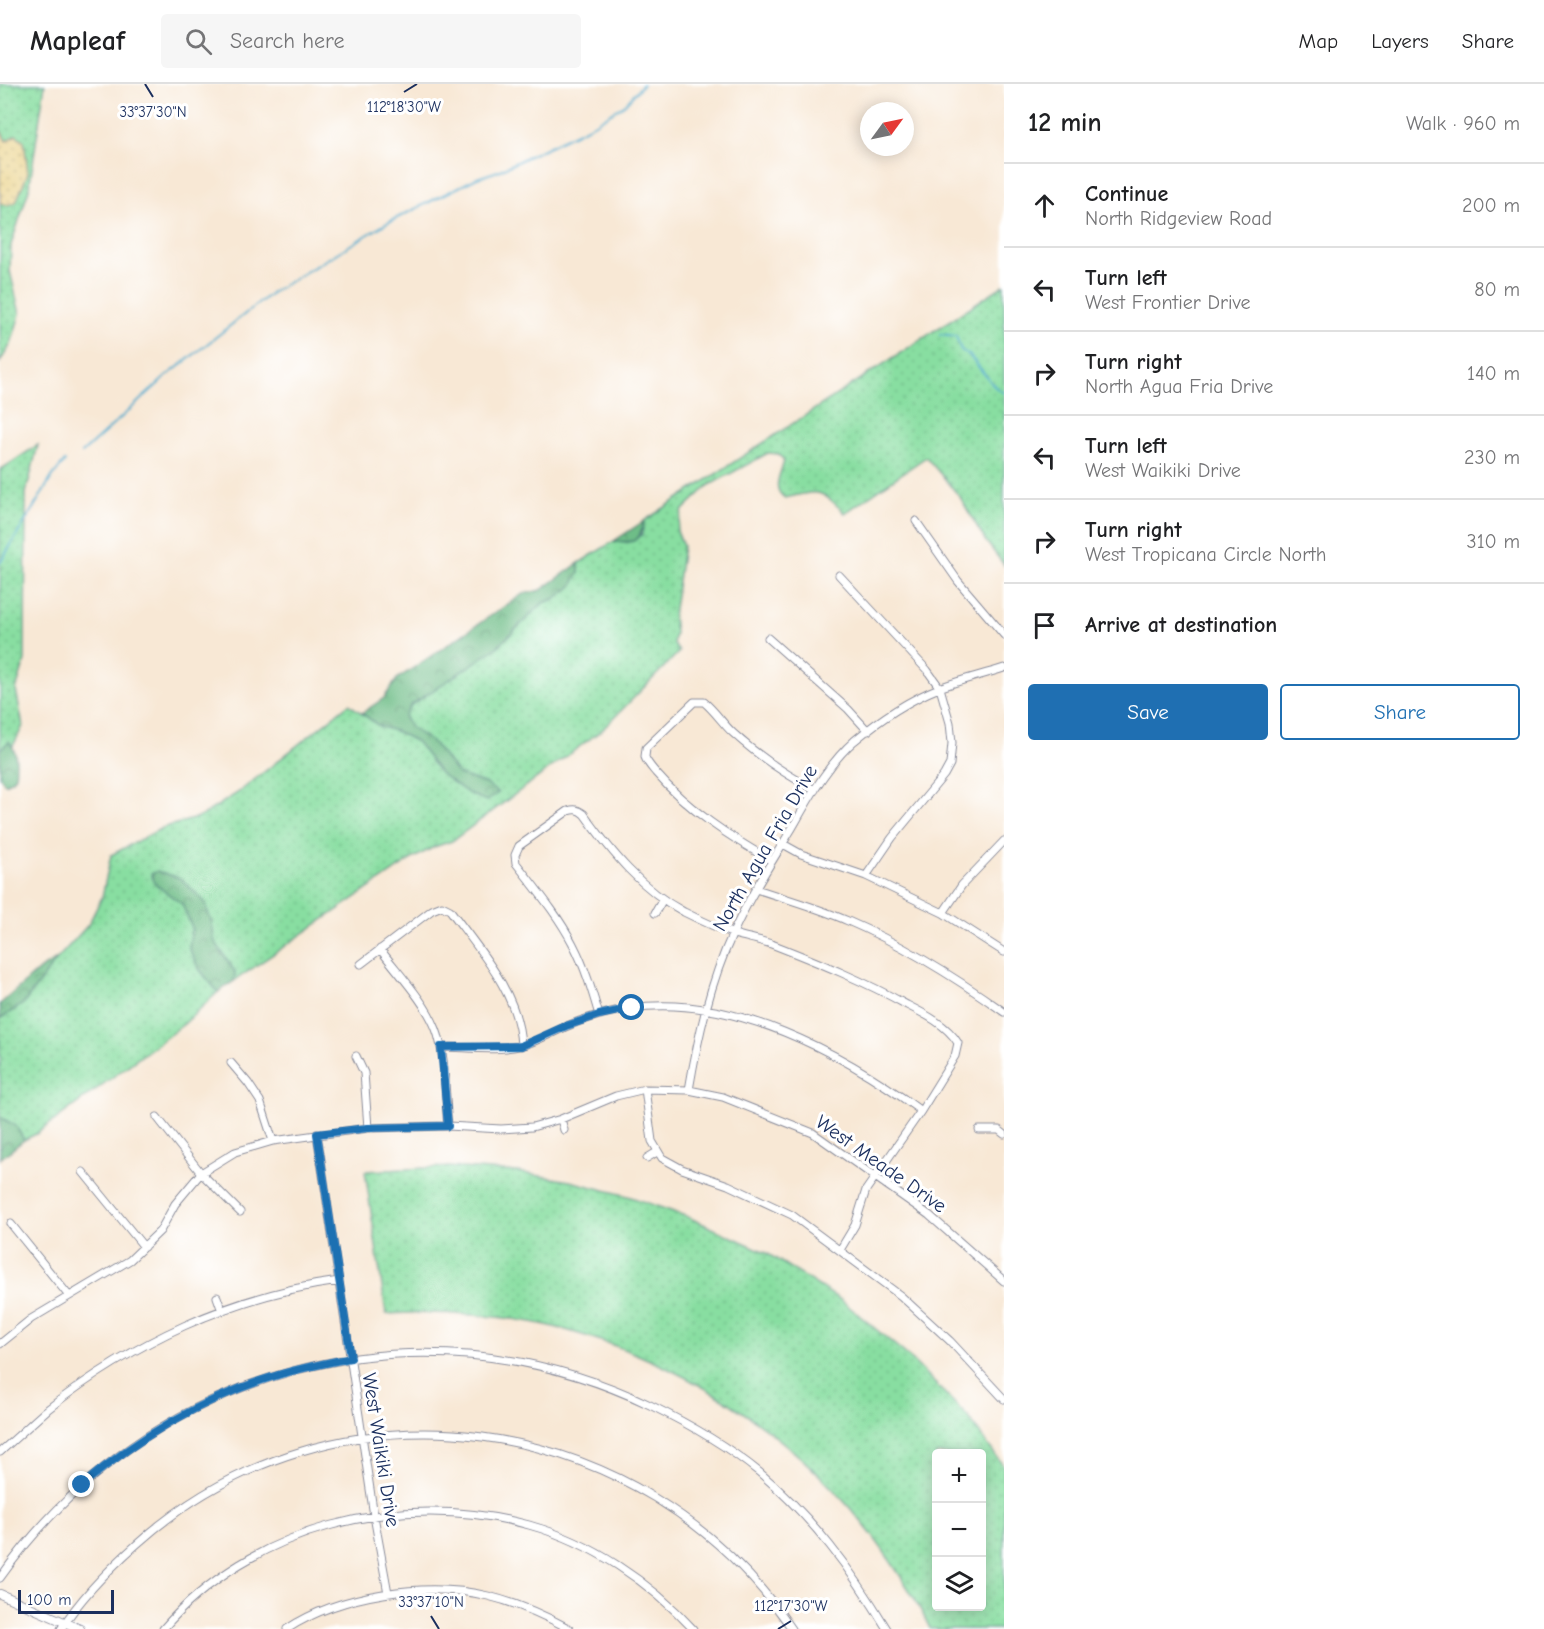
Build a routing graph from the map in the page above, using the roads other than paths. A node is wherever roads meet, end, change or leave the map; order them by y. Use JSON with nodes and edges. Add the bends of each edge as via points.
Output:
{"nodes":[{"id":1,"x":916,"y":520,"type":"dead end"},
{"id":2,"x":839,"y":575,"type":"dead end"},
{"id":3,"x":1004,"y":635,"type":"edge"},
{"id":4,"x":768,"y":639,"type":"dead end"},
{"id":5,"x":1004,"y":668,"type":"edge"},
{"id":6,"x":940,"y":688,"type":"junction"},
{"id":7,"x":868,"y":730,"type":"junction"},
{"id":8,"x":814,"y":790,"type":"junction"},
{"id":9,"x":1004,"y":841,"type":"edge"},
{"id":10,"x":783,"y":844,"type":"junction"},
{"id":11,"x":772,"y":861,"type":"junction"},
{"id":12,"x":866,"y":876,"type":"junction"},
{"id":13,"x":756,"y":889,"type":"junction"},
{"id":14,"x":663,"y":899,"type":"junction"},
{"id":15,"x":655,"y":913,"type":"dead end"},
{"id":16,"x":943,"y":913,"type":"junction"},
{"id":17,"x":733,"y":933,"type":"junction"},
{"id":18,"x":380,"y":949,"type":"junction"},
{"id":19,"x":1004,"y":952,"type":"edge"},
{"id":20,"x":360,"y":964,"type":"dead end"},
{"id":21,"x":707,"y":1009,"type":"junction"},
{"id":22,"x":1004,"y":1012,"type":"edge"},
{"id":23,"x":599,"y":1015,"type":"junction"},
{"id":24,"x":521,"y":1046,"type":"junction"},
{"id":25,"x":441,"y":1047,"type":"junction"},
{"id":26,"x":356,"y":1056,"type":"dead end"},
{"id":27,"x":231,"y":1063,"type":"dead end"},
{"id":28,"x":645,"y":1089,"type":"junction"},
{"id":29,"x":689,"y":1090,"type":"junction"},
{"id":30,"x":921,"y":1111,"type":"junction"},
{"id":31,"x":157,"y":1117,"type":"dead end"},
{"id":32,"x":561,"y":1119,"type":"junction"},
{"id":33,"x":448,"y":1126,"type":"junction"},
{"id":34,"x":368,"y":1128,"type":"junction"},
{"id":35,"x":564,"y":1130,"type":"dead end"},
{"id":36,"x":979,"y":1130,"type":"dead end"},
{"id":37,"x":317,"y":1134,"type":"junction"},
{"id":38,"x":1004,"y":1134,"type":"edge"},
{"id":39,"x":273,"y":1141,"type":"junction"},
{"id":40,"x":657,"y":1152,"type":"junction"},
{"id":41,"x":647,"y":1158,"type":"dead end"},
{"id":42,"x":83,"y":1172,"type":"dead end"},
{"id":43,"x":201,"y":1173,"type":"junction"},
{"id":44,"x":874,"y":1177,"type":"junction"},
{"id":45,"x":240,"y":1212,"type":"dead end"},
{"id":46,"x":11,"y":1224,"type":"dead end"},
{"id":47,"x":144,"y":1248,"type":"junction"},
{"id":48,"x":840,"y":1250,"type":"junction"},
{"id":49,"x":339,"y":1281,"type":"junction"},
{"id":50,"x":1004,"y":1281,"type":"edge"},
{"id":51,"x":69,"y":1296,"type":"junction"},
{"id":52,"x":217,"y":1297,"type":"dead end"},
{"id":53,"x":222,"y":1311,"type":"junction"},
{"id":54,"x":1,"y":1342,"type":"edge"},
{"id":55,"x":351,"y":1358,"type":"junction"},
{"id":56,"x":1004,"y":1399,"type":"edge"},
{"id":57,"x":362,"y":1438,"type":"junction"},
{"id":58,"x":0,"y":1452,"type":"edge"},
{"id":59,"x":374,"y":1516,"type":"junction"},
{"id":60,"x":0,"y":1578,"type":"edge"},
{"id":61,"x":388,"y":1593,"type":"junction"},
{"id":62,"x":0,"y":1594,"type":"edge"},
{"id":63,"x":63,"y":1625,"type":"edge"},
{"id":64,"x":80,"y":1629,"type":"edge"},
{"id":65,"x":163,"y":1629,"type":"edge"},
{"id":66,"x":287,"y":1629,"type":"edge"},
{"id":67,"x":570,"y":1629,"type":"edge"},
{"id":68,"x":693,"y":1629,"type":"edge"},
{"id":69,"x":792,"y":1629,"type":"edge"},
{"id":70,"x":887,"y":1629,"type":"edge"}],
"edges":[{"from":1,"to":3,"type":"street","via":[[958,581]]},
{"from":2,"to":6,"type":"street"},
{"from":4,"to":7,"type":"street"},
{"from":5,"to":6,"type":"street","name":"North Agua Fria Drive"},
{"from":6,"to":7,"type":"street","name":"North Agua Fria Drive","via":[[898,709]]},
{"from":6,"to":12,"type":"street","via":[[950,723],[950,764],[936,788],[917,806]]},
{"from":7,"to":8,"type":"street","name":"North Agua Fria Drive","via":[[841,755]]},
{"from":8,"to":10,"type":"street","name":"North Agua Fria Drive"},
{"from":8,"to":11,"type":"street","via":[[753,751],[700,701],[688,707],[646,748],[648,763],[663,781],[704,817]]},
{"from":9,"to":16,"type":"street","via":[[962,885]]},
{"from":10,"to":11,"type":"street","name":"North Agua Fria Drive"},
{"from":10,"to":12,"type":"street"},
{"from":11,"to":13,"type":"street","name":"North Agua Fria Drive"},
{"from":12,"to":16,"type":"street"},
{"from":13,"to":17,"type":"street","name":"North Agua Fria Drive"},
{"from":13,"to":22,"type":"street","via":[[846,920],[893,942]]},
{"from":14,"to":15,"type":"street"},
{"from":14,"to":17,"type":"street"},
{"from":14,"to":23,"type":"street","via":[[610,851],[579,810],[567,811],[519,846],[514,855],[572,941]]},
{"from":16,"to":19,"type":"street"},
{"from":17,"to":21,"type":"street","name":"North Agua Fria Drive"},
{"from":17,"to":30,"type":"street","via":[[838,970],[924,1014],[953,1035],[958,1043],[955,1056]]},
{"from":18,"to":20,"type":"street"},
{"from":18,"to":24,"type":"street","via":[[432,910],[442,906],[450,910],[502,982]]},
{"from":18,"to":25,"type":"street","via":[[426,1011]]},
{"from":21,"to":23,"type":"street","via":[[632,1008]]},
{"from":21,"to":29,"type":"street","name":"North Agua Fria Drive"},
{"from":21,"to":30,"type":"street","via":[[773,1028],[810,1044],[888,1087]]},
{"from":23,"to":24,"type":"street"},
{"from":24,"to":25,"type":"street"},
{"from":25,"to":33,"type":"street"},
{"from":26,"to":34,"type":"street","via":[[364,1073]]},
{"from":27,"to":39,"type":"street","via":[[260,1101]]},
{"from":28,"to":29,"type":"street"},
{"from":28,"to":32,"type":"street","via":[[616,1096]]},
{"from":28,"to":40,"type":"street","via":[[649,1128]]},
{"from":29,"to":44,"type":"street","name":"West Meade Drive","via":[[723,1097],[813,1133]]},
{"from":30,"to":44,"type":"street"},
{"from":31,"to":43,"type":"street"},
{"from":32,"to":33,"type":"street","via":[[511,1129]]},
{"from":32,"to":35,"type":"street"},
{"from":33,"to":34,"type":"street"},
{"from":34,"to":37,"type":"street"},
{"from":36,"to":38,"type":"street","via":[[999,1130]]},
{"from":37,"to":39,"type":"street"},
{"from":37,"to":49,"type":"street","name":"West Waikiki Drive"},
{"from":39,"to":43,"type":"street","via":[[235,1152]]},
{"from":40,"to":41,"type":"street"},
{"from":40,"to":48,"type":"street","via":[[682,1169],[792,1215]]},
{"from":42,"to":47,"type":"street"},
{"from":43,"to":45,"type":"street"},
{"from":43,"to":47,"type":"street"},
{"from":44,"to":48,"type":"street","via":[[855,1225]]},
{"from":44,"to":50,"type":"street","name":"West Meade Drive","via":[[929,1215]]},
{"from":46,"to":51,"type":"street"},
{"from":47,"to":51,"type":"street"},
{"from":48,"to":56,"type":"street","via":[[901,1296],[951,1341]]},
{"from":49,"to":53,"type":"street","via":[[271,1294]]},
{"from":49,"to":55,"type":"street","name":"West Waikiki Drive"},
{"from":51,"to":54,"type":"street"},
{"from":52,"to":53,"type":"street"},
{"from":53,"to":58,"type":"street","via":[[179,1327],[105,1368]]},
{"from":55,"to":57,"type":"street","name":"West Waikiki Drive"},
{"from":55,"to":60,"type":"street","via":[[276,1375],[226,1394],[138,1441],[82,1485],[43,1523]]},
{"from":55,"to":70,"type":"street","via":[[420,1352],[471,1354],[527,1363],[618,1390],[687,1423],[751,1466],[797,1507],[854,1575]]},
{"from":57,"to":59,"type":"street","name":"West Waikiki Drive"},
{"from":57,"to":63,"type":"street","via":[[289,1455],[197,1497],[162,1521],[104,1573]]},
{"from":57,"to":69,"type":"street","via":[[429,1432],[483,1436],[524,1443],[586,1462],[643,1490],[703,1531],[751,1575]]},
{"from":59,"to":61,"type":"street","name":"West Waikiki Drive"},
{"from":59,"to":65,"type":"street","via":[[306,1533],[241,1563],[195,1596]]},
{"from":59,"to":68,"type":"street","via":[[443,1512],[491,1517],[566,1538],[638,1579]]},
{"from":61,"to":66,"type":"street","via":[[334,1606]]},
{"from":61,"to":67,"type":"street","via":[[429,1591],[487,1596],[526,1608]]},
{"from":62,"to":63,"type":"street"},
{"from":63,"to":64,"type":"street"}]}
